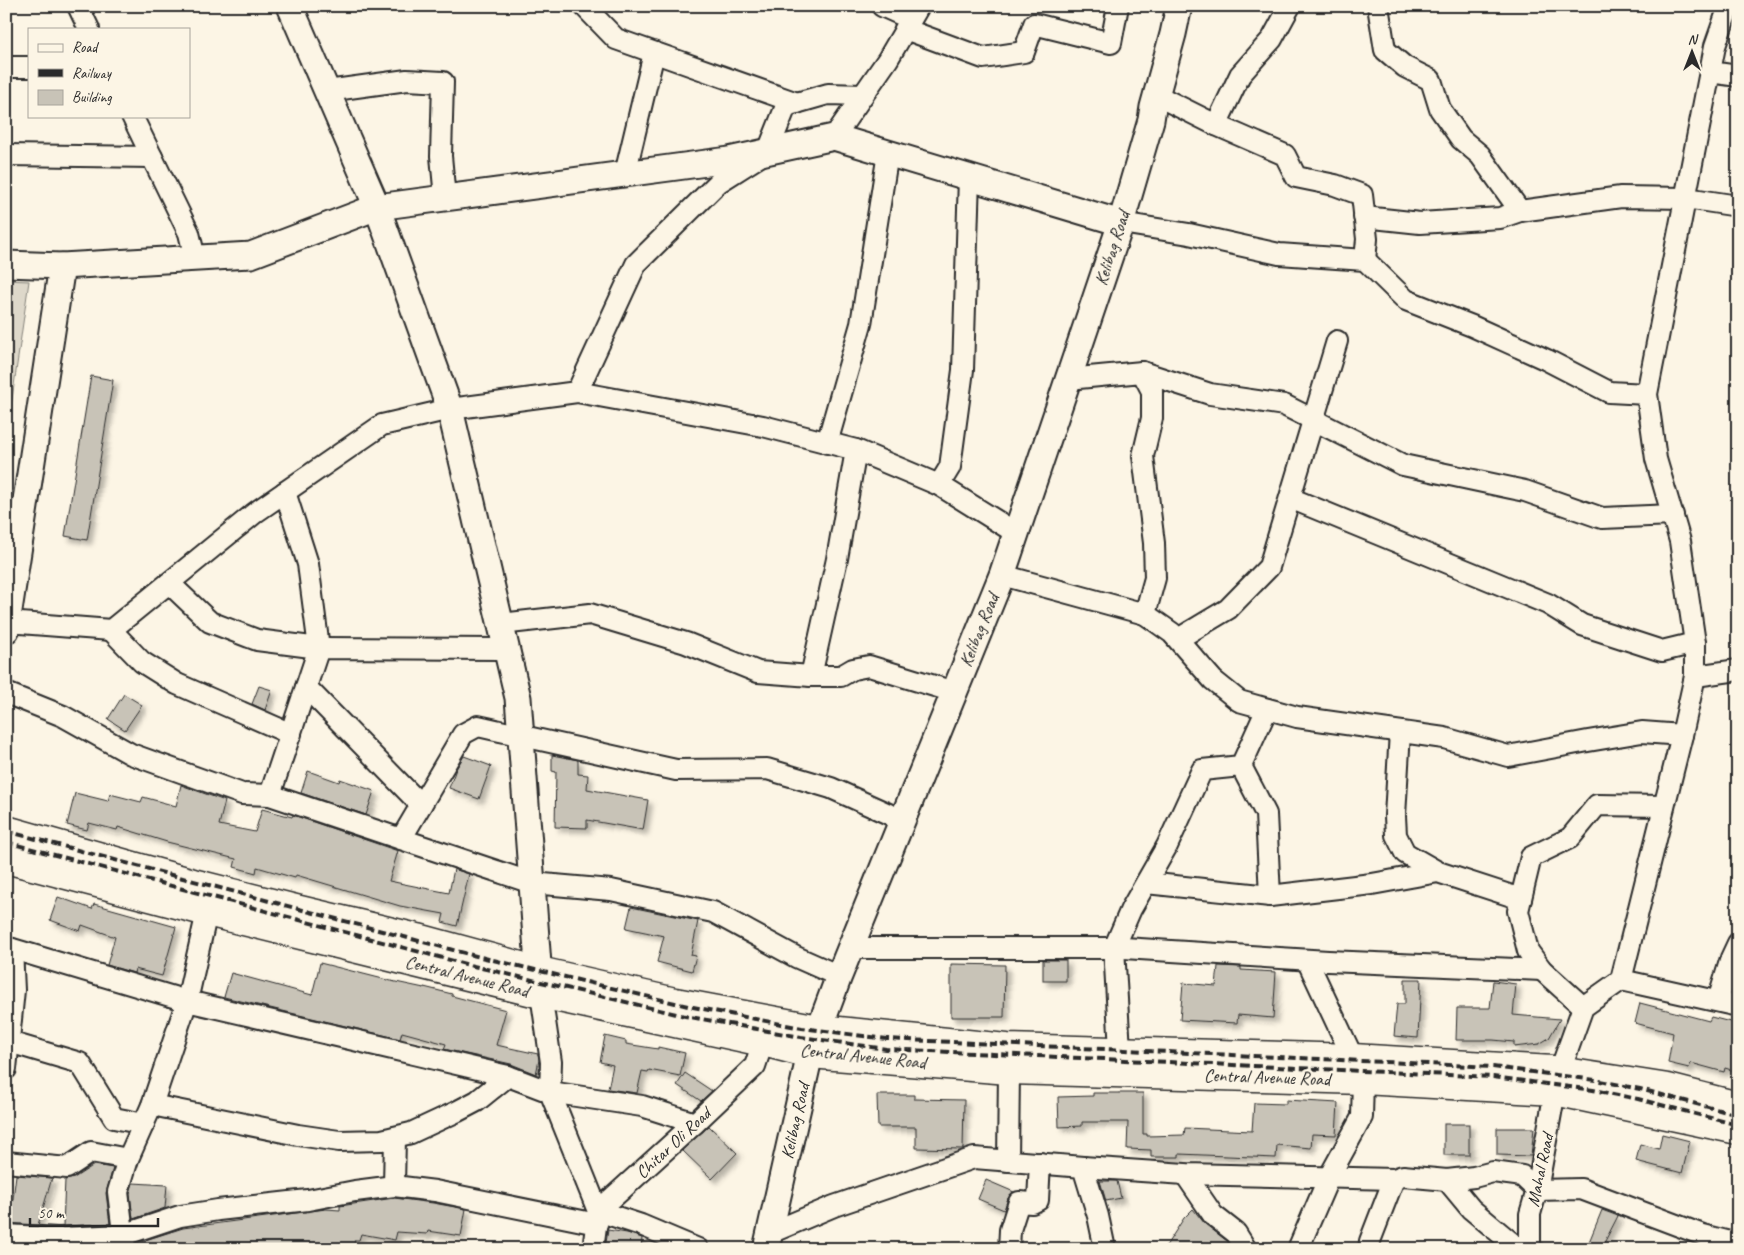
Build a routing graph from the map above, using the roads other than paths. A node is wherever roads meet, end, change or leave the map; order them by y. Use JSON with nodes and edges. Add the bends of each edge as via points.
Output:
{"nodes":[{"id":1,"x":78,"y":6,"type":"edge"},
{"id":2,"x":290,"y":6,"type":"edge"},
{"id":3,"x":584,"y":6,"type":"edge"},
{"id":4,"x":882,"y":6,"type":"edge"},
{"id":5,"x":1118,"y":6,"type":"edge"},
{"id":6,"x":1179,"y":6,"type":"edge"},
{"id":7,"x":1290,"y":6,"type":"edge"},
{"id":8,"x":1378,"y":6,"type":"edge"},
{"id":9,"x":1729,"y":6,"type":"edge"},
{"id":10,"x":911,"y":18,"type":"edge"},
{"id":11,"x":89,"y":28,"type":"edge"},
{"id":12,"x":654,"y":53,"type":"junction"},
{"id":13,"x":6,"y":67,"type":"edge"},
{"id":14,"x":28,"y":67,"type":"edge"},
{"id":15,"x":1710,"y":72,"type":"junction"},
{"id":16,"x":1738,"y":76,"type":"edge"},
{"id":17,"x":327,"y":91,"type":"junction"},
{"id":18,"x":1158,"y":92,"type":"junction"},
{"id":19,"x":863,"y":95,"type":"junction"},
{"id":20,"x":797,"y":103,"type":"junction"},
{"id":21,"x":133,"y":118,"type":"edge"},
{"id":22,"x":1216,"y":125,"type":"junction"},
{"id":23,"x":834,"y":137,"type":"junction"},
{"id":24,"x":768,"y":151,"type":"junction"},
{"id":25,"x":888,"y":153,"type":"junction"},
{"id":26,"x":6,"y":155,"type":"edge"},
{"id":27,"x":152,"y":157,"type":"junction"},
{"id":28,"x":625,"y":174,"type":"junction"},
{"id":29,"x":969,"y":177,"type":"junction"},
{"id":30,"x":445,"y":198,"type":"junction"},
{"id":31,"x":1686,"y":198,"type":"junction"},
{"id":32,"x":1738,"y":206,"type":"edge"},
{"id":33,"x":377,"y":207,"type":"junction"},
{"id":34,"x":1520,"y":211,"type":"junction"},
{"id":35,"x":1364,"y":217,"type":"junction"},
{"id":36,"x":1121,"y":223,"type":"junction"},
{"id":37,"x":195,"y":258,"type":"junction"},
{"id":38,"x":1365,"y":260,"type":"junction"},
{"id":39,"x":6,"y":264,"type":"edge"},
{"id":40,"x":62,"y":266,"type":"junction"},
{"id":41,"x":1337,"y":341,"type":"dead end"},
{"id":42,"x":1142,"y":372,"type":"junction"},
{"id":43,"x":1068,"y":379,"type":"junction"},
{"id":44,"x":577,"y":392,"type":"junction"},
{"id":45,"x":1647,"y":394,"type":"junction"},
{"id":46,"x":450,"y":409,"type":"junction"},
{"id":47,"x":1313,"y":420,"type":"junction"},
{"id":48,"x":827,"y":442,"type":"junction"},
{"id":49,"x":856,"y":450,"type":"junction"},
{"id":50,"x":939,"y":485,"type":"junction"},
{"id":51,"x":285,"y":492,"type":"junction"},
{"id":52,"x":1290,"y":498,"type":"junction"},
{"id":53,"x":1672,"y":515,"type":"junction"},
{"id":54,"x":1016,"y":533,"type":"junction"},
{"id":55,"x":1002,"y":575,"type":"junction"},
{"id":56,"x":169,"y":583,"type":"junction"},
{"id":57,"x":1145,"y":614,"type":"junction"},
{"id":58,"x":501,"y":624,"type":"junction"},
{"id":59,"x":7,"y":626,"type":"edge"},
{"id":60,"x":111,"y":630,"type":"junction"},
{"id":61,"x":1178,"y":639,"type":"junction"},
{"id":62,"x":1696,"y":643,"type":"junction"},
{"id":63,"x":319,"y":648,"type":"junction"},
{"id":64,"x":507,"y":649,"type":"junction"},
{"id":65,"x":1738,"y":670,"type":"edge"},
{"id":66,"x":811,"y":676,"type":"junction"},
{"id":67,"x":1696,"y":676,"type":"junction"},
{"id":68,"x":306,"y":686,"type":"junction"},
{"id":69,"x":954,"y":692,"type":"junction"},
{"id":70,"x":6,"y":693,"type":"edge"},
{"id":71,"x":1267,"y":709,"type":"junction"},
{"id":72,"x":1400,"y":732,"type":"junction"},
{"id":73,"x":291,"y":734,"type":"junction"},
{"id":74,"x":521,"y":735,"type":"junction"},
{"id":75,"x":1682,"y":735,"type":"junction"},
{"id":76,"x":1240,"y":766,"type":"junction"},
{"id":77,"x":270,"y":795,"type":"junction"},
{"id":78,"x":421,"y":805,"type":"junction"},
{"id":79,"x":1664,"y":806,"type":"junction"},
{"id":80,"x":902,"y":820,"type":"junction"},
{"id":81,"x":6,"y":830,"type":"edge"},
{"id":82,"x":401,"y":839,"type":"junction"},
{"id":83,"x":6,"y":859,"type":"edge"},
{"id":84,"x":1438,"y":872,"type":"junction"},
{"id":85,"x":532,"y":883,"type":"junction"},
{"id":86,"x":1146,"y":883,"type":"junction"},
{"id":87,"x":1270,"y":896,"type":"junction"},
{"id":88,"x":1521,"y":899,"type":"junction"},
{"id":89,"x":207,"y":912,"type":"junction"},
{"id":90,"x":1738,"y":943,"type":"edge"},
{"id":91,"x":9,"y":948,"type":"edge"},
{"id":92,"x":850,"y":948,"type":"junction"},
{"id":93,"x":1114,"y":948,"type":"junction"},
{"id":94,"x":1307,"y":960,"type":"junction"},
{"id":95,"x":1542,"y":970,"type":"junction"},
{"id":96,"x":839,"y":976,"type":"junction"},
{"id":97,"x":1621,"y":980,"type":"junction"},
{"id":98,"x":540,"y":983,"type":"junction"},
{"id":99,"x":187,"y":1001,"type":"junction"},
{"id":100,"x":1718,"y":1001,"type":"junction"},
{"id":101,"x":1738,"y":1006,"type":"edge"},
{"id":102,"x":1583,"y":1007,"type":"junction"},
{"id":103,"x":815,"y":1041,"type":"junction"},
{"id":104,"x":9,"y":1042,"type":"junction"},
{"id":105,"x":764,"y":1042,"type":"junction"},
{"id":106,"x":1120,"y":1050,"type":"junction"},
{"id":107,"x":6,"y":1069,"type":"edge"},
{"id":108,"x":1358,"y":1069,"type":"junction"},
{"id":109,"x":1009,"y":1070,"type":"junction"},
{"id":110,"x":508,"y":1076,"type":"junction"},
{"id":111,"x":1558,"y":1081,"type":"junction"},
{"id":112,"x":550,"y":1092,"type":"junction"},
{"id":113,"x":152,"y":1106,"type":"junction"},
{"id":114,"x":1738,"y":1106,"type":"edge"},
{"id":115,"x":695,"y":1123,"type":"junction"},
{"id":116,"x":144,"y":1124,"type":"junction"},
{"id":117,"x":1738,"y":1130,"type":"edge"},
{"id":118,"x":395,"y":1137,"type":"junction"},
{"id":119,"x":128,"y":1159,"type":"junction"},
{"id":120,"x":1008,"y":1161,"type":"junction"},
{"id":121,"x":6,"y":1162,"type":"edge"},
{"id":122,"x":1040,"y":1163,"type":"junction"},
{"id":123,"x":1083,"y":1167,"type":"junction"},
{"id":124,"x":1185,"y":1174,"type":"junction"},
{"id":125,"x":1329,"y":1177,"type":"junction"},
{"id":126,"x":1394,"y":1179,"type":"junction"},
{"id":127,"x":1447,"y":1180,"type":"junction"},
{"id":128,"x":394,"y":1186,"type":"junction"},
{"id":129,"x":1537,"y":1190,"type":"junction"},
{"id":130,"x":597,"y":1217,"type":"junction"},
{"id":131,"x":6,"y":1235,"type":"edge"},
{"id":132,"x":768,"y":1241,"type":"edge"},
{"id":133,"x":124,"y":1242,"type":"edge"},
{"id":134,"x":1738,"y":1244,"type":"edge"},
{"id":135,"x":593,"y":1249,"type":"edge"},
{"id":136,"x":698,"y":1249,"type":"edge"},
{"id":137,"x":1010,"y":1249,"type":"edge"},
{"id":138,"x":1105,"y":1249,"type":"edge"},
{"id":139,"x":1246,"y":1249,"type":"edge"},
{"id":140,"x":1298,"y":1249,"type":"edge"},
{"id":141,"x":1370,"y":1249,"type":"edge"},
{"id":142,"x":1519,"y":1249,"type":"edge"},
{"id":143,"x":1532,"y":1249,"type":"edge"}],
"edges":[{"from":1,"to":11,"type":"street"},
{"from":2,"to":17,"type":"street"},
{"from":3,"to":12,"type":"street","via":[[616,39]]},
{"from":4,"to":10,"type":"street"},
{"from":5,"to":10,"type":"street","via":[[1110,43],[1034,24],[1024,52],[983,58]]},
{"from":6,"to":18,"type":"street","name":"Kelibag Road"},
{"from":7,"to":22,"type":"street","via":[[1272,38],[1240,75]]},
{"from":8,"to":34,"type":"street","via":[[1384,50],[1405,68],[1431,80],[1440,108],[1461,139],[1480,155]]},
{"from":9,"to":15,"type":"street"},
{"from":10,"to":19,"type":"street"},
{"from":12,"to":20,"type":"street"},
{"from":12,"to":28,"type":"street"},
{"from":13,"to":14,"type":"street"},
{"from":15,"to":16,"type":"street"},
{"from":15,"to":31,"type":"street"},
{"from":17,"to":30,"type":"street","via":[[407,80],[443,82],[441,156]]},
{"from":17,"to":33,"type":"street"},
{"from":18,"to":22,"type":"street","via":[[1162,98]]},
{"from":18,"to":36,"type":"street","name":"Kelibag Road"},
{"from":19,"to":20,"type":"street","via":[[828,94]]},
{"from":19,"to":23,"type":"street"},
{"from":20,"to":24,"type":"street","via":[[786,106]]},
{"from":21,"to":27,"type":"street"},
{"from":22,"to":35,"type":"street","via":[[1285,155],[1296,177],[1335,185],[1362,195]]},
{"from":23,"to":24,"type":"street"},
{"from":23,"to":25,"type":"street"},
{"from":24,"to":28,"type":"street","via":[[729,160]]},
{"from":24,"to":44,"type":"street","via":[[719,182],[636,264]]},
{"from":25,"to":29,"type":"street"},
{"from":25,"to":48,"type":"street","via":[[861,324]]},
{"from":26,"to":27,"type":"street"},
{"from":27,"to":37,"type":"street","via":[[189,232]]},
{"from":28,"to":30,"type":"street"},
{"from":29,"to":36,"type":"street"},
{"from":29,"to":50,"type":"street","via":[[963,370],[950,467]]},
{"from":30,"to":33,"type":"street"},
{"from":31,"to":32,"type":"street"},
{"from":31,"to":34,"type":"street","via":[[1621,197]]},
{"from":31,"to":45,"type":"street"},
{"from":33,"to":37,"type":"street","via":[[251,255]]},
{"from":33,"to":46,"type":"street"},
{"from":34,"to":35,"type":"street","via":[[1500,218],[1420,223]]},
{"from":35,"to":38,"type":"street"},
{"from":36,"to":38,"type":"street","via":[[1279,254]]},
{"from":36,"to":43,"type":"street","name":"Kelibag Road"},
{"from":37,"to":40,"type":"street"},
{"from":38,"to":45,"type":"street","via":[[1406,300],[1472,326],[1609,392]]},
{"from":39,"to":40,"type":"street"},
{"from":40,"to":59,"type":"street"},
{"from":41,"to":47,"type":"street"},
{"from":42,"to":43,"type":"street"},
{"from":42,"to":47,"type":"street","via":[[1210,394],[1284,405]]},
{"from":42,"to":57,"type":"street","via":[[1152,391],[1152,418],[1143,456],[1155,578]]},
{"from":43,"to":54,"type":"street","name":"Kelibag Road"},
{"from":44,"to":46,"type":"street"},
{"from":44,"to":48,"type":"street","via":[[763,426]]},
{"from":45,"to":53,"type":"street","via":[[1656,459]]},
{"from":46,"to":51,"type":"street","via":[[382,425]]},
{"from":46,"to":58,"type":"street"},
{"from":47,"to":52,"type":"street"},
{"from":47,"to":53,"type":"street","via":[[1403,465],[1525,491],[1602,518]]},
{"from":48,"to":49,"type":"street"},
{"from":49,"to":50,"type":"street"},
{"from":49,"to":66,"type":"street","via":[[837,560]]},
{"from":50,"to":54,"type":"street"},
{"from":51,"to":56,"type":"street"},
{"from":51,"to":63,"type":"street","via":[[308,564]]},
{"from":52,"to":61,"type":"street","via":[[1269,567],[1228,609]]},
{"from":52,"to":62,"type":"street","via":[[1548,604],[1582,625],[1662,651]]},
{"from":53,"to":62,"type":"street","via":[[1680,541]]},
{"from":54,"to":55,"type":"street","name":"Kelibag Road"},
{"from":55,"to":57,"type":"street"},
{"from":55,"to":69,"type":"street","name":"Kelibag Road"},
{"from":56,"to":60,"type":"street"},
{"from":56,"to":63,"type":"street","via":[[210,622],[257,640]]},
{"from":57,"to":61,"type":"street"},
{"from":58,"to":64,"type":"street"},
{"from":58,"to":66,"type":"street","via":[[590,614],[686,643],[758,672]]},
{"from":59,"to":60,"type":"street"},
{"from":60,"to":73,"type":"street","via":[[142,662],[177,684]]},
{"from":61,"to":71,"type":"street","via":[[1213,680],[1239,702]]},
{"from":62,"to":67,"type":"street"},
{"from":63,"to":64,"type":"street"},
{"from":63,"to":68,"type":"street"},
{"from":64,"to":74,"type":"street","via":[[518,698]]},
{"from":65,"to":67,"type":"street"},
{"from":66,"to":69,"type":"street","via":[[841,676],[853,669],[869,666]]},
{"from":67,"to":75,"type":"street"},
{"from":68,"to":73,"type":"street"},
{"from":68,"to":78,"type":"street"},
{"from":69,"to":80,"type":"street","name":"Kelibag Road"},
{"from":70,"to":77,"type":"street","via":[[63,716],[131,754],[242,794]]},
{"from":71,"to":72,"type":"street","via":[[1297,717]]},
{"from":71,"to":76,"type":"street"},
{"from":72,"to":75,"type":"street","via":[[1444,738],[1508,756],[1642,732]]},
{"from":72,"to":84,"type":"street","via":[[1396,835],[1405,853]]},
{"from":73,"to":77,"type":"street"},
{"from":74,"to":78,"type":"street","via":[[478,726],[463,734]]},
{"from":74,"to":80,"type":"street","via":[[676,770],[767,769],[831,788]]},
{"from":74,"to":85,"type":"street"},
{"from":75,"to":79,"type":"street"},
{"from":76,"to":86,"type":"street","via":[[1202,770]]},
{"from":76,"to":87,"type":"street","via":[[1266,814]]},
{"from":77,"to":82,"type":"street"},
{"from":78,"to":82,"type":"street"},
{"from":79,"to":88,"type":"street","via":[[1597,806],[1570,838],[1531,857]]},
{"from":79,"to":97,"type":"street"},
{"from":80,"to":92,"type":"street","name":"Kelibag Road"},
{"from":81,"to":98,"type":"main road","via":[[193,883],[418,938]]},
{"from":82,"to":85,"type":"street"},
{"from":83,"to":89,"type":"main road","name":"Central Avenue Road"},
{"from":84,"to":87,"type":"street","via":[[1372,884]]},
{"from":84,"to":88,"type":"street"},
{"from":85,"to":96,"type":"street","via":[[611,890],[713,912],[796,957]]},
{"from":85,"to":98,"type":"street"},
{"from":86,"to":87,"type":"street"},
{"from":86,"to":93,"type":"street"},
{"from":88,"to":95,"type":"street","via":[[1518,912],[1528,951]]},
{"from":89,"to":98,"type":"main road","name":"Central Avenue Road"},
{"from":89,"to":99,"type":"street"},
{"from":90,"to":100,"type":"street"},
{"from":91,"to":99,"type":"street"},
{"from":91,"to":104,"type":"street","via":[[14,990]]},
{"from":92,"to":93,"type":"street"},
{"from":92,"to":96,"type":"street","name":"Kelibag Road"},
{"from":93,"to":94,"type":"street"},
{"from":93,"to":106,"type":"street"},
{"from":94,"to":95,"type":"street"},
{"from":94,"to":108,"type":"street"},
{"from":95,"to":102,"type":"street"},
{"from":96,"to":103,"type":"street","name":"Kelibag Road"},
{"from":97,"to":100,"type":"street"},
{"from":97,"to":102,"type":"street"},
{"from":98,"to":103,"type":"main road","via":[[675,1002]]},
{"from":98,"to":105,"type":"main road","name":"Central Avenue Road"},
{"from":98,"to":112,"type":"street","via":[[551,1062]]},
{"from":99,"to":110,"type":"street"},
{"from":99,"to":113,"type":"street"},
{"from":100,"to":101,"type":"street"},
{"from":102,"to":111,"type":"street","name":"Mahal Road"},
{"from":103,"to":105,"type":"main road","name":"Central Avenue Road"},
{"from":103,"to":106,"type":"main road"},
{"from":103,"to":109,"type":"main road","name":"Central Avenue Road"},
{"from":103,"to":132,"type":"street","name":"Kelibag Road"},
{"from":104,"to":107,"type":"street"},
{"from":104,"to":116,"type":"street","via":[[80,1063],[114,1118]]},
{"from":105,"to":115,"type":"street","name":"Chitar Oli Road","via":[[755,1066]]},
{"from":106,"to":108,"type":"main road"},
{"from":108,"to":109,"type":"main road","name":"Central Avenue Road"},
{"from":108,"to":111,"type":"main road","name":"Central Avenue Road"},
{"from":108,"to":125,"type":"street","via":[[1362,1117]]},
{"from":109,"to":120,"type":"street"},
{"from":110,"to":112,"type":"street"},
{"from":110,"to":118,"type":"street","via":[[477,1101],[411,1133]]},
{"from":111,"to":114,"type":"main road","via":[[1668,1088]]},
{"from":111,"to":117,"type":"main road","name":"Central Avenue Road"},
{"from":111,"to":129,"type":"street","name":"Mahal Road"},
{"from":112,"to":115,"type":"street","via":[[642,1106]]},
{"from":112,"to":130,"type":"street"},
{"from":113,"to":116,"type":"street"},
{"from":113,"to":118,"type":"street","via":[[339,1141]]},
{"from":115,"to":130,"type":"street","name":"Chitar Oli Road"},
{"from":116,"to":119,"type":"street"},
{"from":118,"to":128,"type":"street"},
{"from":119,"to":121,"type":"street","via":[[91,1152],[67,1168]]},
{"from":119,"to":133,"type":"street","via":[[118,1192]]},
{"from":120,"to":122,"type":"street"},
{"from":120,"to":132,"type":"street","via":[[974,1158],[842,1203]]},
{"from":122,"to":123,"type":"street"},
{"from":122,"to":137,"type":"street","via":[[1038,1200],[1019,1202],[1010,1230]]},
{"from":123,"to":124,"type":"street"},
{"from":123,"to":138,"type":"street"},
{"from":124,"to":125,"type":"street"},
{"from":124,"to":139,"type":"street","via":[[1213,1215],[1236,1232]]},
{"from":125,"to":126,"type":"street"},
{"from":125,"to":140,"type":"street"},
{"from":126,"to":127,"type":"street","via":[[1403,1176]]},
{"from":126,"to":141,"type":"street","via":[[1370,1241]]},
{"from":127,"to":129,"type":"street","via":[[1493,1172],[1522,1176]]},
{"from":127,"to":142,"type":"street","via":[[1470,1209]]},
{"from":128,"to":130,"type":"street"},
{"from":128,"to":133,"type":"street","via":[[180,1216]]},
{"from":129,"to":134,"type":"street","via":[[1581,1189],[1703,1235]]},
{"from":129,"to":143,"type":"street","name":"Mahal Road","via":[[1530,1214]]},
{"from":130,"to":135,"type":"street"},
{"from":130,"to":136,"type":"street","via":[[640,1226]]},
{"from":131,"to":133,"type":"street"}]}
